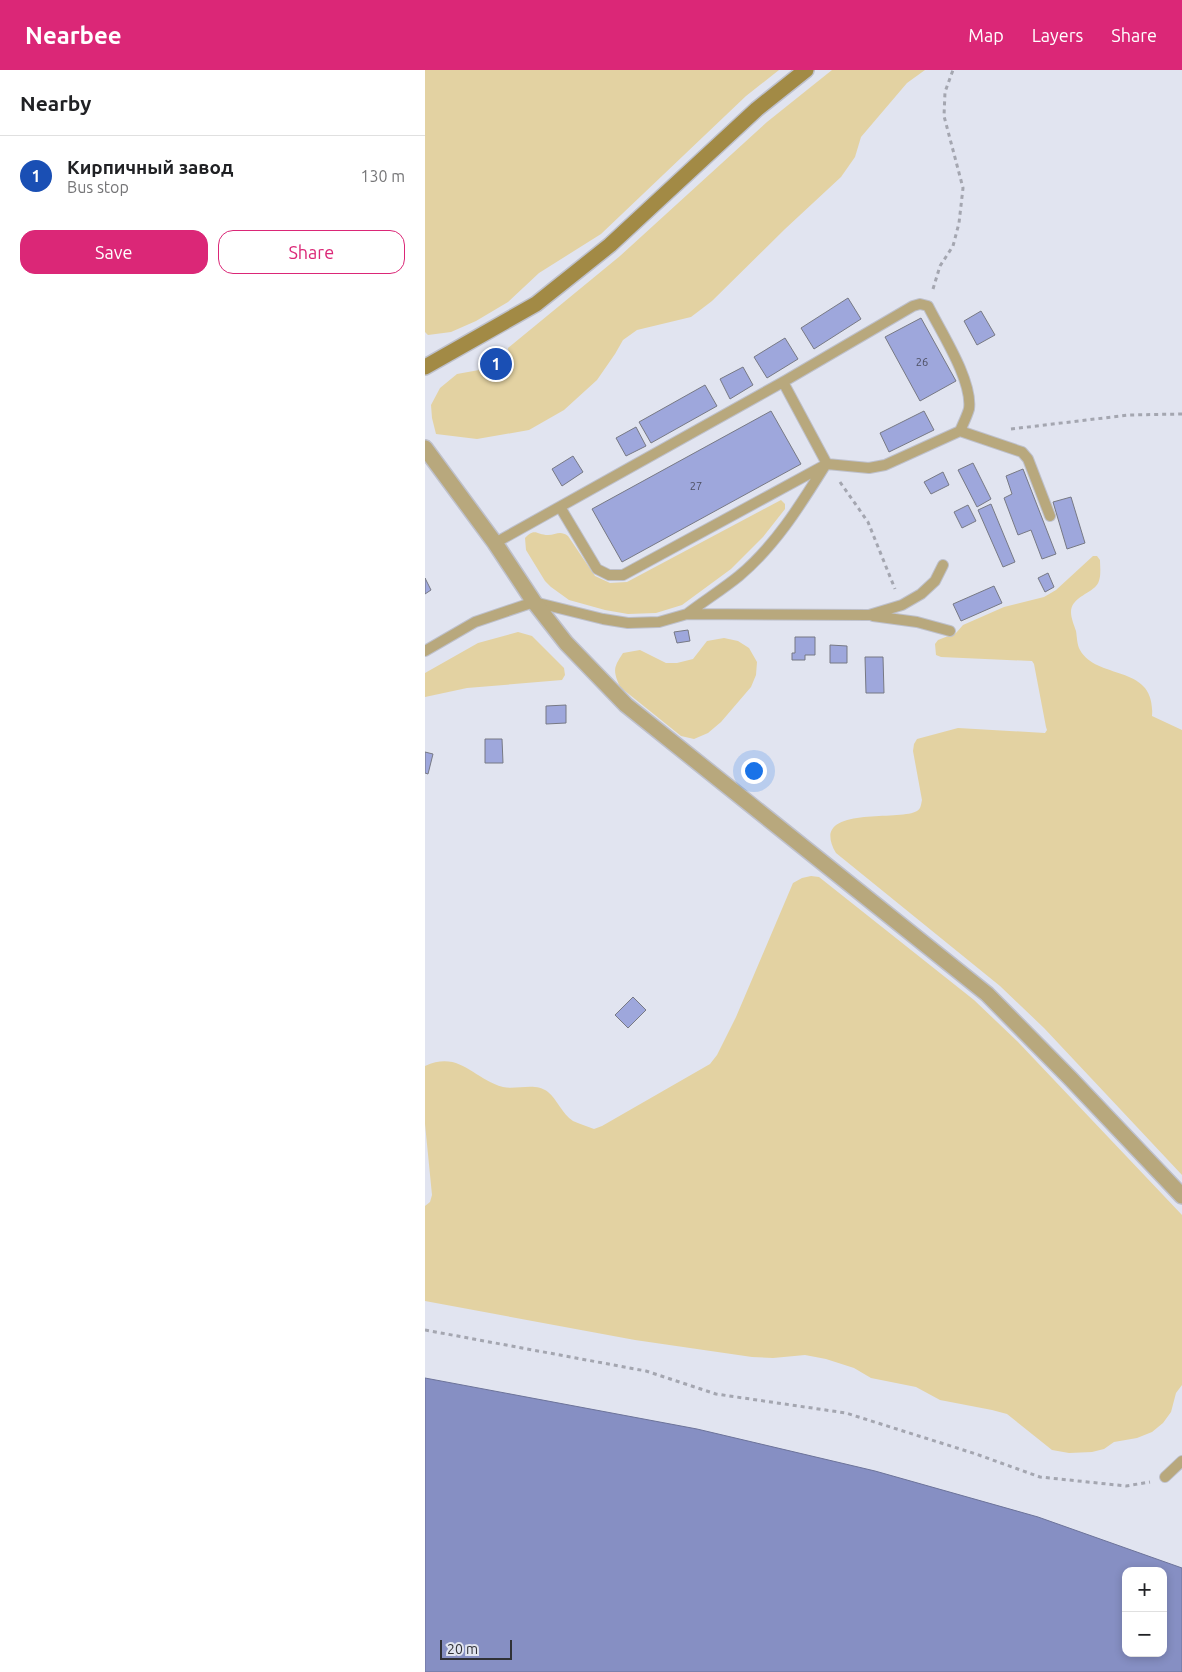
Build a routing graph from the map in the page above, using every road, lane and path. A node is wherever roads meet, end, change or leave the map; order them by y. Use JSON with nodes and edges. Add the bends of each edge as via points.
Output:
{"nodes":[{"id":1,"x":806,"y":70,"type":"edge"},
{"id":2,"x":953,"y":70,"type":"edge"},
{"id":3,"x":927,"y":306,"type":"junction"},
{"id":4,"x":425,"y":367,"type":"edge"},
{"id":5,"x":783,"y":382,"type":"junction"},
{"id":6,"x":1182,"y":414,"type":"edge"},
{"id":7,"x":1010,"y":429,"type":"dead end"},
{"id":8,"x":960,"y":431,"type":"junction"},
{"id":9,"x":425,"y":448,"type":"edge"},
{"id":10,"x":827,"y":464,"type":"junction"},
{"id":11,"x":560,"y":508,"type":"junction"},
{"id":12,"x":1050,"y":516,"type":"dead end"},
{"id":13,"x":495,"y":543,"type":"junction"},
{"id":14,"x":943,"y":565,"type":"dead end"},
{"id":15,"x":534,"y":602,"type":"junction"},
{"id":16,"x":902,"y":605,"type":"junction"},
{"id":17,"x":687,"y":614,"type":"junction"},
{"id":18,"x":869,"y":615,"type":"junction"},
{"id":19,"x":951,"y":631,"type":"dead end"},
{"id":20,"x":425,"y":651,"type":"edge"},
{"id":21,"x":1182,"y":1196,"type":"edge"},
{"id":22,"x":425,"y":1330,"type":"edge"},
{"id":23,"x":1182,"y":1461,"type":"edge"},
{"id":24,"x":1165,"y":1477,"type":"joint"}],
"edges":[{"from":1,"to":4,"type":"main road","via":[[757,109],[610,245],[536,304]]},
{"from":2,"to":3,"type":"path","via":[[945,92],[944,116],[963,188],[953,246],[940,266]]},
{"from":3,"to":5,"type":"lane","via":[[913,306]]},
{"from":3,"to":8,"type":"lane","via":[[966,380],[969,410]]},
{"from":5,"to":10,"type":"lane"},
{"from":5,"to":11,"type":"lane"},
{"from":6,"to":7,"type":"path","via":[[1129,416]]},
{"from":8,"to":10,"type":"lane","via":[[885,465],[869,468]]},
{"from":8,"to":12,"type":"lane","via":[[1022,452],[1028,459]]},
{"from":9,"to":13,"type":"street"},
{"from":10,"to":11,"type":"lane","via":[[623,575],[609,575],[597,569]]},
{"from":10,"to":16,"type":"path","via":[[868,522]]},
{"from":10,"to":17,"type":"lane","via":[[771,544],[739,576]]},
{"from":11,"to":13,"type":"lane"},
{"from":13,"to":15,"type":"street"},
{"from":14,"to":16,"type":"lane","via":[[935,581]]},
{"from":15,"to":17,"type":"lane","via":[[627,623],[659,622]]},
{"from":15,"to":20,"type":"lane","via":[[475,622]]},
{"from":15,"to":21,"type":"street","via":[[566,643],[626,705],[987,994]]},
{"from":16,"to":18,"type":"lane"},
{"from":17,"to":18,"type":"lane"},
{"from":18,"to":19,"type":"lane"},
{"from":22,"to":24,"type":"path","via":[[646,1371],[717,1394],[845,1413],[1040,1477],[1127,1486]]},
{"from":23,"to":24,"type":"lane"}]}
